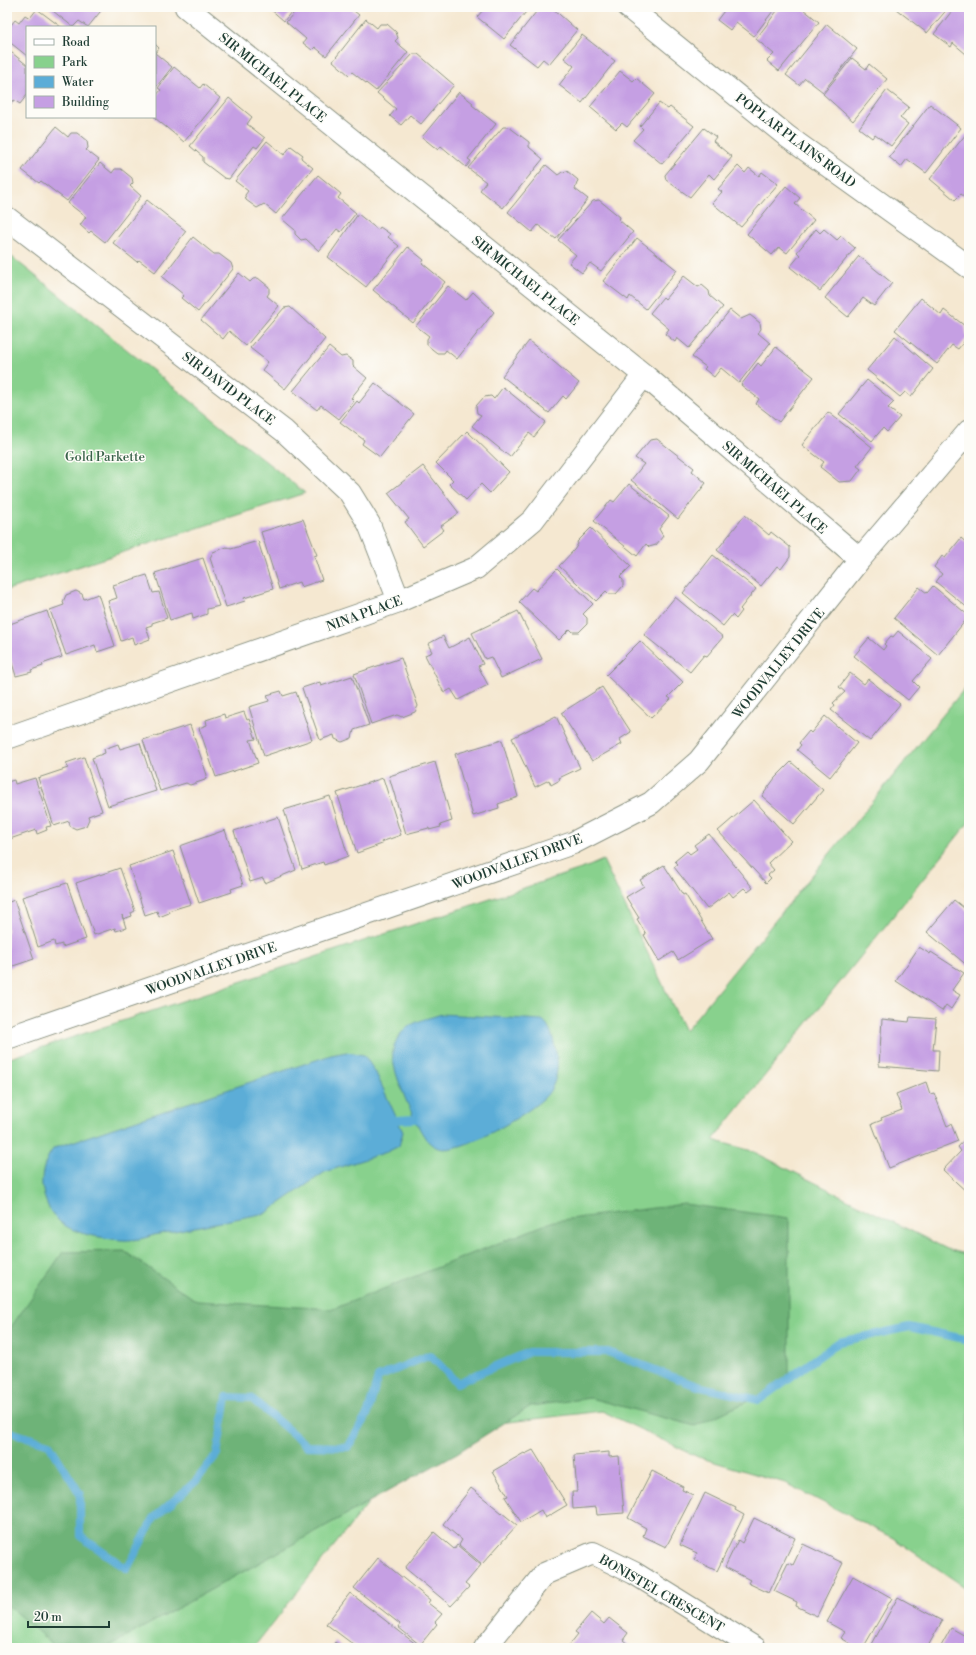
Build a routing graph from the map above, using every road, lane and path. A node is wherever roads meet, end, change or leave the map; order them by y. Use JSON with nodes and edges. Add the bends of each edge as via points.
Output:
{"nodes":[{"id":1,"x":186,"y":7,"type":"edge"},
{"id":2,"x":628,"y":7,"type":"edge"},
{"id":3,"x":7,"y":218,"type":"edge"},
{"id":4,"x":969,"y":267,"type":"edge"},
{"id":5,"x":644,"y":375,"type":"junction"},
{"id":6,"x":969,"y":431,"type":"edge"},
{"id":7,"x":860,"y":559,"type":"junction"},
{"id":8,"x":399,"y":601,"type":"junction"},
{"id":9,"x":7,"y":738,"type":"edge"},
{"id":10,"x":7,"y":1038,"type":"edge"},
{"id":11,"x":485,"y":1648,"type":"edge"},
{"id":12,"x":755,"y":1648,"type":"edge"}],
"edges":[{"from":1,"to":5,"type":"street","name":"SIR MICHAEL PLACE"},
{"from":2,"to":4,"type":"street","name":"POPLAR PLAINS ROAD","via":[[788,137]]},
{"from":3,"to":8,"type":"street","name":"SIR DAVID PLACE","via":[[284,431],[350,493],[369,524]]},
{"from":5,"to":7,"type":"street","name":"SIR MICHAEL PLACE"},
{"from":5,"to":8,"type":"street","name":"NINA PLACE","via":[[533,520],[476,568]]},
{"from":6,"to":7,"type":"street","name":"WOODVALLEY DRIVE"},
{"from":7,"to":10,"type":"street","name":"WOODVALLEY DRIVE","via":[[699,761],[651,803],[573,843]]},
{"from":8,"to":9,"type":"street","name":"NINA PLACE"},
{"from":11,"to":12,"type":"street","name":"BONISTEL CRESCENT","via":[[544,1574],[593,1553],[634,1573]]}]}
